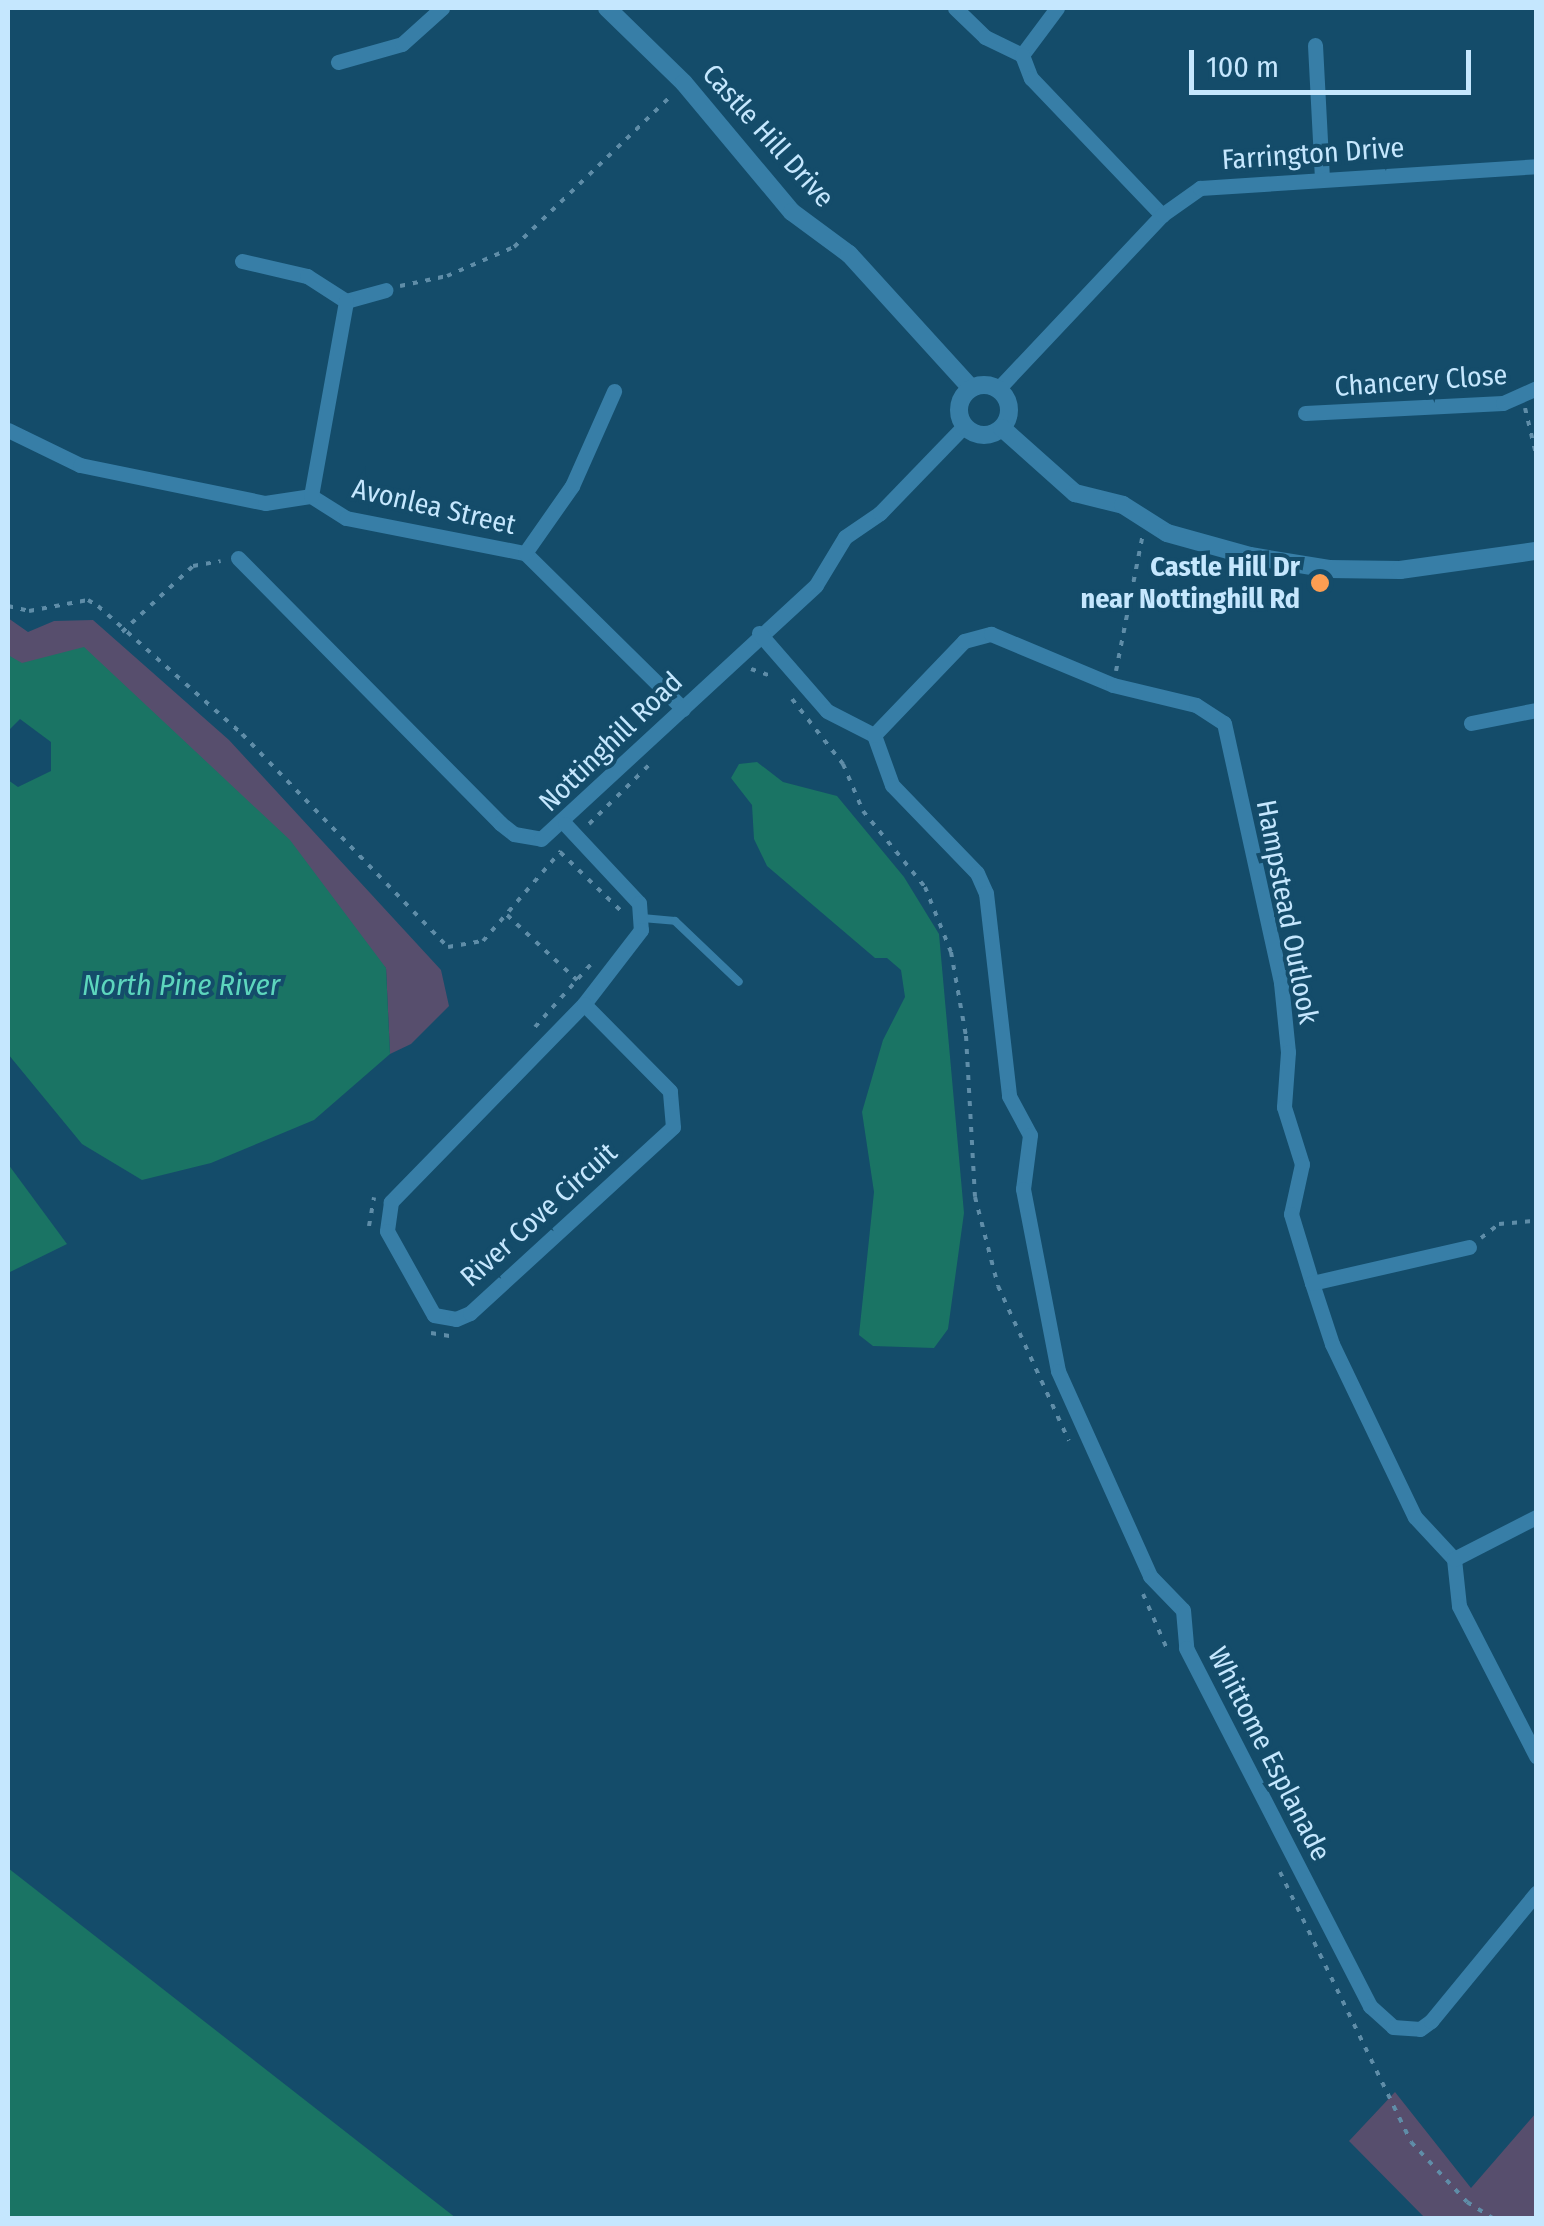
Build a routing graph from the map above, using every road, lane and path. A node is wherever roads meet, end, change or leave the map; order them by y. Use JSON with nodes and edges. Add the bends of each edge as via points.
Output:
{"nodes":[{"id":1,"x":442,"y":8,"type":"edge"},
{"id":2,"x":607,"y":8,"type":"edge"},
{"id":3,"x":955,"y":8,"type":"edge"},
{"id":4,"x":1057,"y":8,"type":"edge"},
{"id":5,"x":1316,"y":45,"type":"dead end"},
{"id":6,"x":1022,"y":56,"type":"junction"},
{"id":7,"x":338,"y":62,"type":"dead end"},
{"id":8,"x":684,"y":84,"type":"junction"},
{"id":9,"x":1536,"y":166,"type":"edge"},
{"id":10,"x":1322,"y":178,"type":"junction"},
{"id":11,"x":1162,"y":215,"type":"junction"},
{"id":12,"x":242,"y":261,"type":"dead end"},
{"id":13,"x":386,"y":290,"type":"joint"},
{"id":14,"x":346,"y":301,"type":"junction"},
{"id":15,"x":971,"y":388,"type":"junction"},
{"id":16,"x":1536,"y":388,"type":"edge"},
{"id":17,"x":998,"y":389,"type":"junction"},
{"id":18,"x":614,"y":391,"type":"dead end"},
{"id":19,"x":1523,"y":399,"type":"junction"},
{"id":20,"x":1305,"y":413,"type":"dead end"},
{"id":21,"x":964,"y":426,"type":"junction"},
{"id":22,"x":1002,"y":428,"type":"junction"},
{"id":23,"x":8,"y":430,"type":"edge"},
{"id":24,"x":1536,"y":454,"type":"edge"},
{"id":25,"x":311,"y":496,"type":"junction"},
{"id":26,"x":1146,"y":521,"type":"junction"},
{"id":27,"x":1536,"y":551,"type":"edge"},
{"id":28,"x":525,"y":553,"type":"junction"},
{"id":29,"x":238,"y":558,"type":"joint"},
{"id":30,"x":8,"y":606,"type":"edge"},
{"id":31,"x":122,"y":632,"type":"junction"},
{"id":32,"x":759,"y":633,"type":"junction"},
{"id":33,"x":1113,"y":685,"type":"junction"},
{"id":34,"x":683,"y":709,"type":"junction"},
{"id":35,"x":1536,"y":710,"type":"edge"},
{"id":36,"x":1470,"y":723,"type":"dead end"},
{"id":37,"x":874,"y":735,"type":"junction"},
{"id":38,"x":564,"y":824,"type":"junction"},
{"id":39,"x":549,"y":836,"type":"junction"},
{"id":40,"x":560,"y":852,"type":"junction"},
{"id":41,"x":507,"y":915,"type":"junction"},
{"id":42,"x":625,"y":918,"type":"dead end"},
{"id":43,"x":642,"y":918,"type":"junction"},
{"id":44,"x":594,"y":960,"type":"dead end"},
{"id":45,"x":589,"y":978,"type":"junction"},
{"id":46,"x":577,"y":980,"type":"junction"},
{"id":47,"x":739,"y":982,"type":"dead end"},
{"id":48,"x":584,"y":1004,"type":"junction"},
{"id":49,"x":532,"y":1031,"type":"dead end"},
{"id":50,"x":376,"y":1194,"type":"dead end"},
{"id":51,"x":1536,"y":1221,"type":"edge"},
{"id":52,"x":372,"y":1236,"type":"dead end"},
{"id":53,"x":1470,"y":1248,"type":"joint"},
{"id":54,"x":1312,"y":1283,"type":"junction"},
{"id":55,"x":421,"y":1326,"type":"dead end"},
{"id":56,"x":464,"y":1336,"type":"dead end"},
{"id":57,"x":1536,"y":1517,"type":"edge"},
{"id":58,"x":1454,"y":1559,"type":"junction"},
{"id":59,"x":1536,"y":1756,"type":"edge"},
{"id":60,"x":1536,"y":1894,"type":"edge"}],
"edges":[{"from":1,"to":7,"type":"street","via":[[402,44]]},
{"from":2,"to":8,"type":"street","name":"Castle Hill Drive"},
{"from":3,"to":6,"type":"street","via":[[985,37]]},
{"from":4,"to":6,"type":"street"},
{"from":5,"to":10,"type":"street"},
{"from":6,"to":11,"type":"street","via":[[1038,91]]},
{"from":8,"to":13,"type":"path","via":[[514,246],[447,276]]},
{"from":8,"to":15,"type":"street","name":"Castle Hill Drive","via":[[792,212],[849,254]]},
{"from":9,"to":10,"type":"street","name":"Farrington Drive"},
{"from":10,"to":11,"type":"street","name":"Farrington Drive","via":[[1200,188]]},
{"from":11,"to":17,"type":"street","name":"Farrington Drive"},
{"from":12,"to":14,"type":"street","via":[[307,276]]},
{"from":13,"to":14,"type":"street"},
{"from":14,"to":25,"type":"street"},
{"from":15,"to":17,"type":"street"},
{"from":15,"to":21,"type":"street","via":[[958,410]]},
{"from":16,"to":19,"type":"street","name":"Chancery Close"},
{"from":17,"to":22,"type":"street","via":[[1010,408]]},
{"from":18,"to":28,"type":"street","via":[[572,486]]},
{"from":19,"to":20,"type":"street","name":"Chancery Close"},
{"from":19,"to":24,"type":"path"},
{"from":21,"to":22,"type":"street","via":[[979,435]]},
{"from":21,"to":32,"type":"street","name":"Nottinghill Road","via":[[880,514],[844,536],[816,586]]},
{"from":22,"to":26,"type":"street","via":[[1075,492],[1123,505]]},
{"from":23,"to":25,"type":"street","name":"Avonlea Street","via":[[80,465],[265,503]]},
{"from":25,"to":28,"type":"street","name":"Avonlea Street","via":[[346,518]]},
{"from":26,"to":27,"type":"street","via":[[1196,543],[1329,569],[1463,565]]},
{"from":26,"to":33,"type":"path"},
{"from":28,"to":34,"type":"street","name":"Avonlea Street"},
{"from":29,"to":31,"type":"path","via":[[193,566]]},
{"from":29,"to":39,"type":"street","name":"Nottinghill Road","via":[[500,823],[522,838]]},
{"from":30,"to":31,"type":"path","via":[[29,611],[88,600]]},
{"from":31,"to":41,"type":"path","via":[[242,734],[412,906],[438,942],[464,949],[483,941]]},
{"from":32,"to":34,"type":"street","name":"Nottinghill Road"},
{"from":32,"to":37,"type":"street","via":[[827,711]]},
{"from":33,"to":37,"type":"street","name":"Hampstead Outlook","via":[[1004,637],[976,635]]},
{"from":33,"to":54,"type":"street","name":"Hampstead Outlook","via":[[1196,704],[1231,736],[1281,983],[1288,1052],[1284,1107],[1302,1164],[1291,1214]]},
{"from":34,"to":38,"type":"street","name":"Nottinghill Road"},
{"from":35,"to":36,"type":"street"},
{"from":37,"to":60,"type":"street","name":"Whittome Esplanade","via":[[892,785],[976,873],[986,893],[1010,1096],[1030,1135],[1022,1188],[1034,1222],[1051,1344],[1074,1414],[1150,1576],[1183,1610],[1186,1648],[1370,2006],[1393,2027],[1431,2022]]},
{"from":38,"to":39,"type":"street","name":"Nottinghill Road"},
{"from":38,"to":43,"type":"street","via":[[639,903]]},
{"from":39,"to":40,"type":"path"},
{"from":40,"to":41,"type":"path"},
{"from":40,"to":42,"type":"path"},
{"from":41,"to":46,"type":"path"},
{"from":43,"to":45,"type":"street","name":"River Cove Circuit","via":[[641,930]]},
{"from":43,"to":47,"type":"lane","via":[[676,921]]},
{"from":44,"to":45,"type":"path"},
{"from":45,"to":46,"type":"path"},
{"from":45,"to":48,"type":"street","name":"River Cove Circuit"},
{"from":46,"to":49,"type":"path"},
{"from":48,"to":48,"type":"street","name":"River Cove Circuit","via":[[391,1202],[387,1231],[434,1316],[470,1313],[673,1128],[670,1091]]},
{"from":50,"to":52,"type":"path","via":[[368,1214]]},
{"from":51,"to":53,"type":"path","via":[[1499,1224]]},
{"from":53,"to":54,"type":"street"},
{"from":54,"to":58,"type":"street","name":"Hampstead Outlook","via":[[1332,1344],[1414,1516]]},
{"from":55,"to":56,"type":"path","via":[[443,1337]]},
{"from":57,"to":58,"type":"street"},
{"from":58,"to":59,"type":"street","via":[[1458,1606]]}]}
